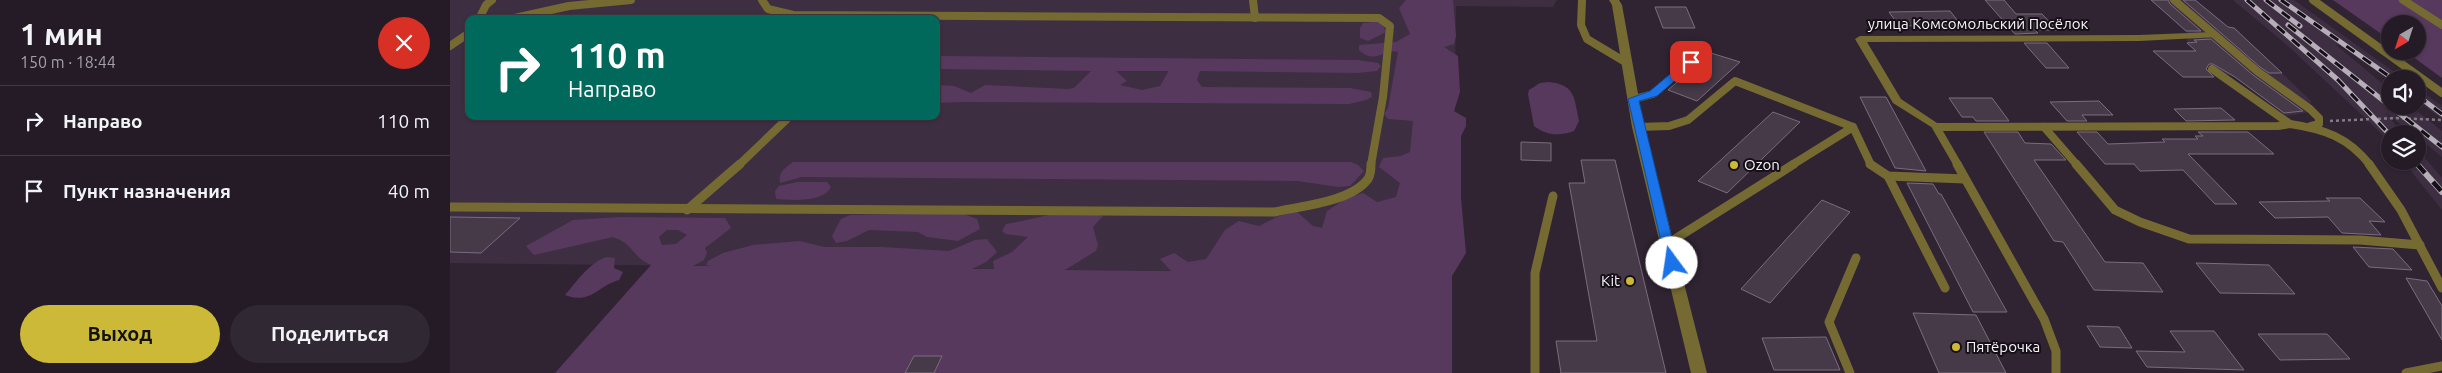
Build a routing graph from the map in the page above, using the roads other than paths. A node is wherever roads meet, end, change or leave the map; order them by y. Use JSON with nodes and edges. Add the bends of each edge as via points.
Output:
{"nodes":[{"id":1,"x":492,"y":0,"type":"edge"},
{"id":2,"x":631,"y":0,"type":"edge"},
{"id":3,"x":762,"y":0,"type":"edge"},
{"id":4,"x":1253,"y":0,"type":"edge"},
{"id":5,"x":1582,"y":0,"type":"edge"},
{"id":6,"x":1614,"y":0,"type":"edge"},
{"id":7,"x":2174,"y":0,"type":"edge"},
{"id":8,"x":2313,"y":0,"type":"edge"},
{"id":9,"x":2403,"y":0,"type":"edge"},
{"id":10,"x":481,"y":15,"type":"edge"},
{"id":11,"x":528,"y":15,"type":"edge"},
{"id":12,"x":832,"y":15,"type":"edge"},
{"id":13,"x":940,"y":17,"type":"edge"},
{"id":14,"x":1254,"y":18,"type":"junction"},
{"id":15,"x":2442,"y":25,"type":"edge"},
{"id":16,"x":2215,"y":35,"type":"junction"},
{"id":17,"x":465,"y":36,"type":"edge"},
{"id":18,"x":450,"y":46,"type":"edge"},
{"id":19,"x":1704,"y":51,"type":"dead end"},
{"id":20,"x":1627,"y":63,"type":"junction"},
{"id":21,"x":2212,"y":69,"type":"dead end"},
{"id":22,"x":2442,"y":93,"type":"edge"},
{"id":23,"x":1634,"y":99,"type":"junction"},
{"id":24,"x":786,"y":120,"type":"edge"},
{"id":25,"x":2290,"y":124,"type":"junction"},
{"id":26,"x":2315,"y":125,"type":"junction"},
{"id":27,"x":1638,"y":127,"type":"junction"},
{"id":28,"x":1853,"y":127,"type":"junction"},
{"id":29,"x":1936,"y":127,"type":"junction"},
{"id":30,"x":2044,"y":127,"type":"junction"},
{"id":31,"x":1888,"y":176,"type":"junction"},
{"id":32,"x":1965,"y":179,"type":"junction"},
{"id":33,"x":1553,"y":196,"type":"dead end"},
{"id":34,"x":450,"y":207,"type":"edge"},
{"id":35,"x":687,"y":210,"type":"junction"},
{"id":36,"x":1667,"y":244,"type":"junction"},
{"id":37,"x":2420,"y":245,"type":"junction"},
{"id":38,"x":1856,"y":258,"type":"dead end"},
{"id":39,"x":1945,"y":288,"type":"dead end"},
{"id":40,"x":2442,"y":288,"type":"edge"},
{"id":41,"x":2442,"y":366,"type":"edge"},
{"id":42,"x":1535,"y":373,"type":"edge"},
{"id":43,"x":1699,"y":373,"type":"edge"},
{"id":44,"x":1850,"y":373,"type":"edge"},
{"id":45,"x":2056,"y":373,"type":"edge"},
{"id":46,"x":2406,"y":373,"type":"edge"}],
"edges":[{"from":1,"to":10,"type":"lane"},
{"from":2,"to":11,"type":"lane","via":[[568,6]]},
{"from":3,"to":12,"type":"lane","via":[[768,9],[779,13]]},
{"from":4,"to":14,"type":"lane"},
{"from":5,"to":20,"type":"lane","via":[[1581,25],[1587,39]]},
{"from":6,"to":20,"type":"street"},
{"from":7,"to":16,"type":"lane"},
{"from":8,"to":22,"type":"lane"},
{"from":9,"to":15,"type":"lane"},
{"from":13,"to":14,"type":"lane"},
{"from":14,"to":35,"type":"lane","via":[[1378,18],[1390,26],[1383,96],[1369,178],[1358,189],[1332,200],[1275,212]]},
{"from":16,"to":26,"type":"lane","via":[[2257,71],[2310,109],[2319,118]]},
{"from":16,"to":29,"type":"street","name":"улица Комсомольский Посёлок","via":[[1860,39],[1897,101]]},
{"from":17,"to":18,"type":"lane"},
{"from":19,"to":23,"type":"lane","via":[[1653,94]]},
{"from":20,"to":23,"type":"street"},
{"from":21,"to":25,"type":"lane"},
{"from":23,"to":27,"type":"street"},
{"from":24,"to":35,"type":"lane"},
{"from":25,"to":26,"type":"lane"},
{"from":25,"to":30,"type":"lane"},
{"from":26,"to":37,"type":"lane","via":[[2355,149],[2376,172]]},
{"from":27,"to":28,"type":"lane","via":[[1669,126],[1688,120],[1735,82]]},
{"from":27,"to":36,"type":"street"},
{"from":28,"to":31,"type":"lane","via":[[1871,166]]},
{"from":28,"to":36,"type":"lane"},
{"from":29,"to":30,"type":"lane"},
{"from":29,"to":32,"type":"lane"},
{"from":30,"to":37,"type":"lane","via":[[2115,210],[2189,239],[2360,240]]},
{"from":31,"to":32,"type":"lane"},
{"from":31,"to":39,"type":"lane"},
{"from":32,"to":45,"type":"lane","via":[[2044,319],[2056,351]]},
{"from":33,"to":42,"type":"lane","via":[[1535,273]]},
{"from":34,"to":35,"type":"lane"},
{"from":36,"to":43,"type":"street"},
{"from":37,"to":40,"type":"lane"},
{"from":38,"to":44,"type":"lane","via":[[1829,322]]},
{"from":41,"to":46,"type":"lane"}]}
